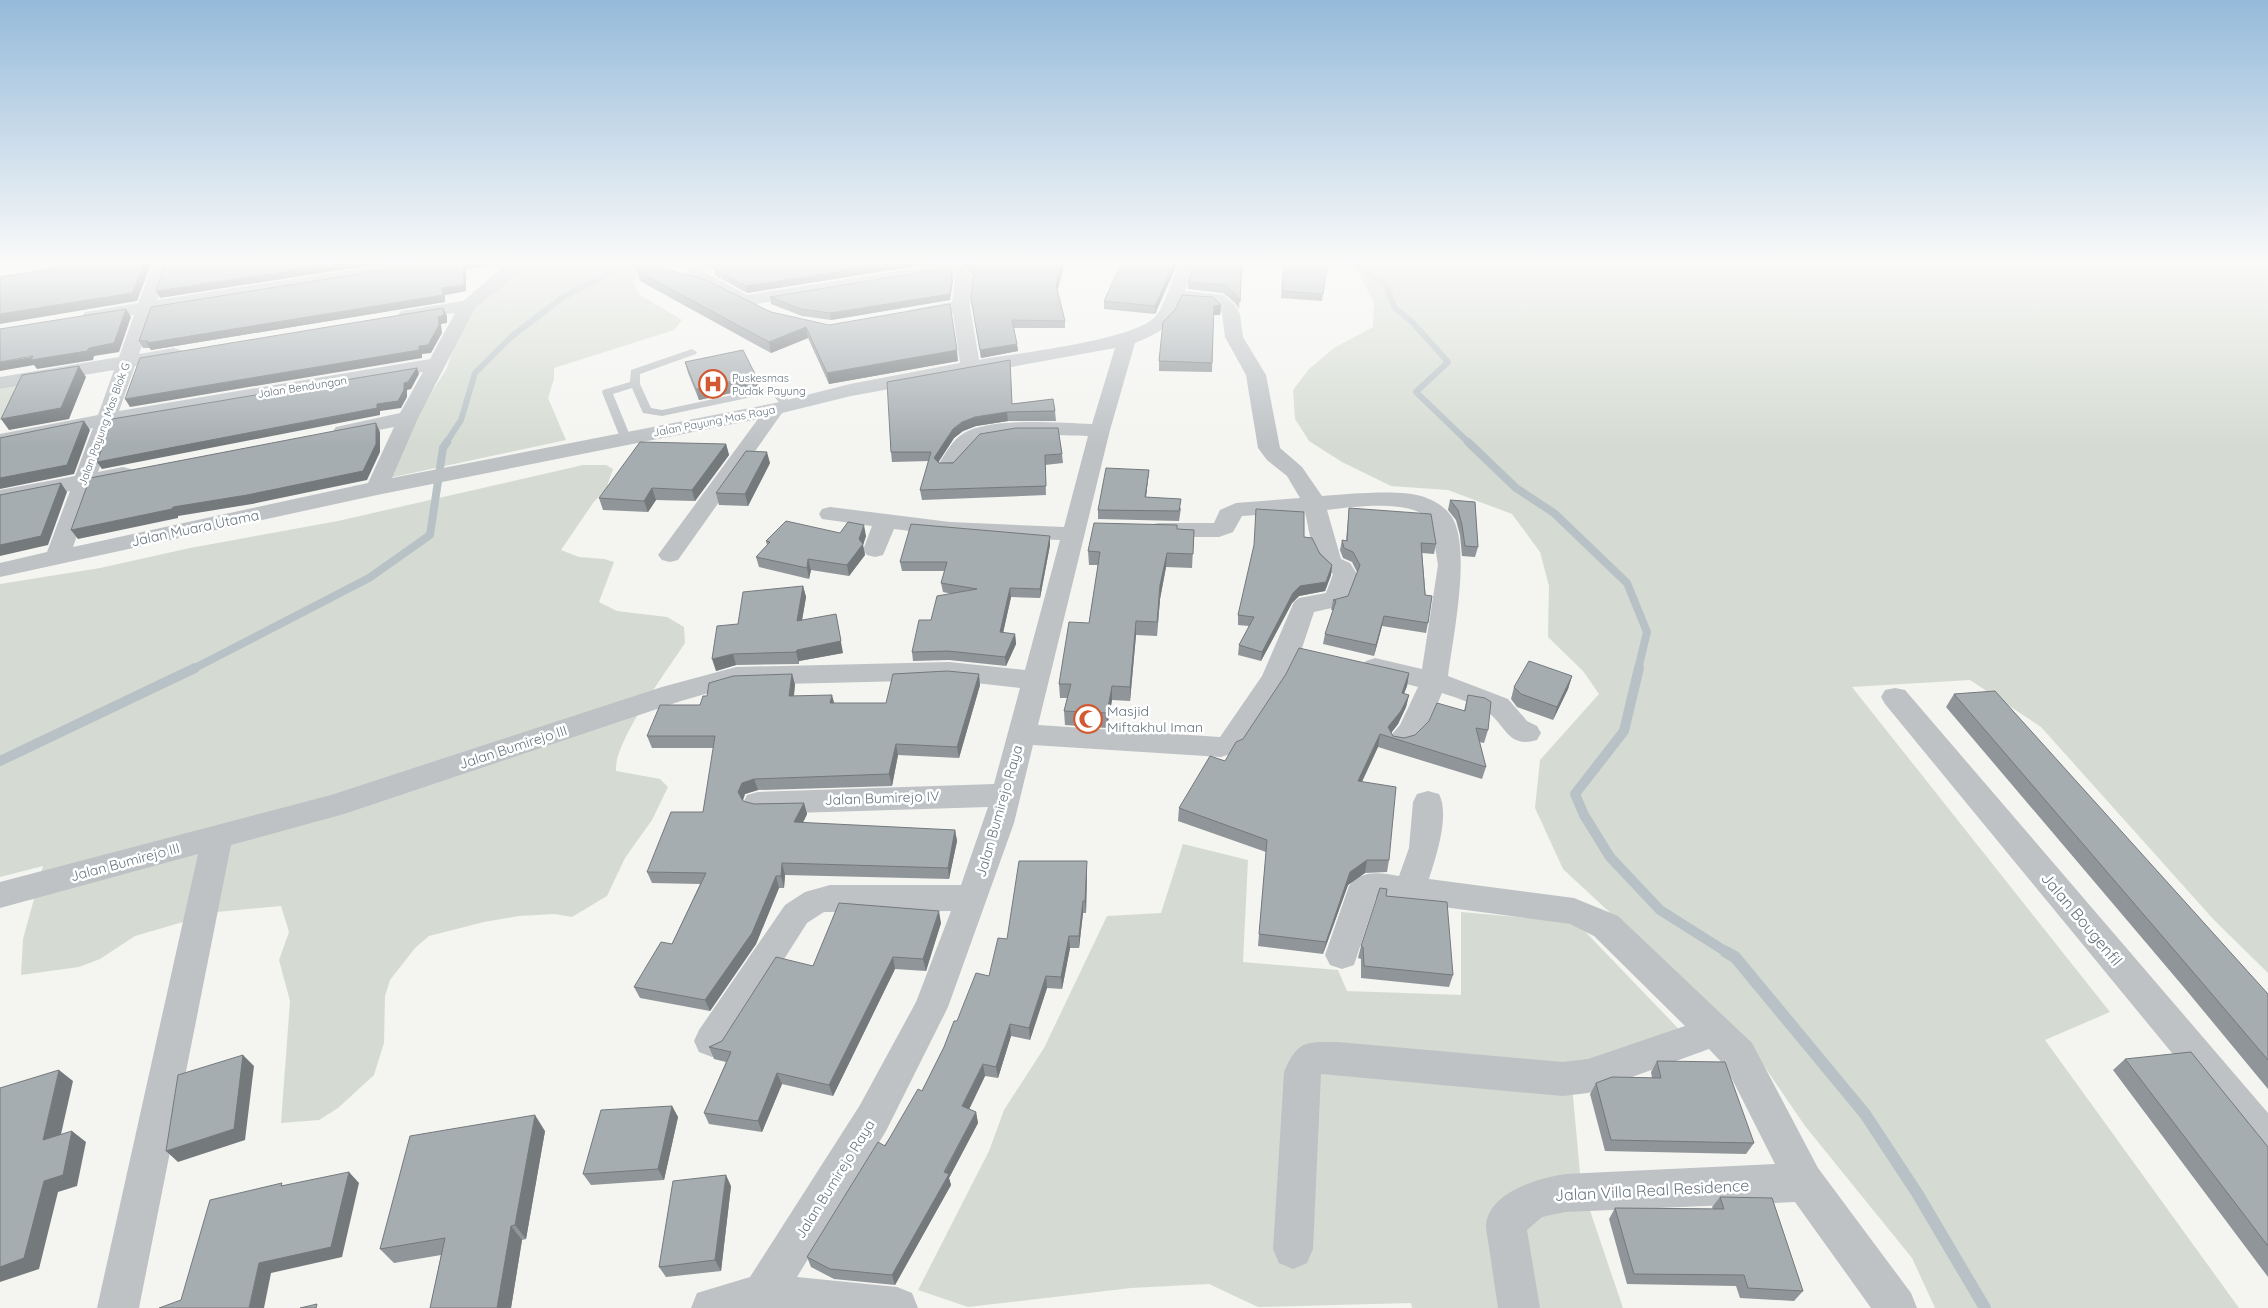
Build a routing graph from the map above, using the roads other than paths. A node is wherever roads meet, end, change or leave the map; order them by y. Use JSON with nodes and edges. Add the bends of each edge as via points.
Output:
{"nodes":[{"id":1,"x":141,"y":323,"type":"edge"},
{"id":2,"x":458,"y":323,"type":"edge"},
{"id":3,"x":964,"y":323,"type":"edge"},
{"id":4,"x":1160,"y":323,"type":"edge"},
{"id":5,"x":1232,"y":323,"type":"edge"},
{"id":6,"x":1127,"y":340,"type":"junction"},
{"id":7,"x":195,"y":350,"type":"edge"},
{"id":8,"x":692,"y":352,"type":"dead end"},
{"id":9,"x":127,"y":362,"type":"junction"},
{"id":10,"x":436,"y":364,"type":"junction"},
{"id":11,"x":970,"y":367,"type":"junction"},
{"id":12,"x":0,"y":383,"type":"edge"},
{"id":13,"x":635,"y":384,"type":"junction"},
{"id":14,"x":781,"y":407,"type":"junction"},
{"id":15,"x":408,"y":418,"type":"junction"},
{"id":16,"x":108,"y":419,"type":"junction"},
{"id":17,"x":1100,"y":430,"type":"junction"},
{"id":18,"x":322,"y":435,"type":"edge"},
{"id":19,"x":625,"y":438,"type":"junction"},
{"id":20,"x":0,"y":440,"type":"edge"},
{"id":21,"x":948,"y":466,"type":"edge"},
{"id":22,"x":140,"y":470,"type":"edge"},
{"id":23,"x":83,"y":482,"type":"junction"},
{"id":24,"x":384,"y":487,"type":"junction"},
{"id":25,"x":0,"y":497,"type":"edge"},
{"id":26,"x":1314,"y":504,"type":"junction"},
{"id":27,"x":830,"y":514,"type":"dead end"},
{"id":28,"x":885,"y":521,"type":"junction"},
{"id":29,"x":1134,"y":529,"type":"edge"},
{"id":30,"x":1081,"y":530,"type":"junction"},
{"id":31,"x":875,"y":550,"type":"dead end"},
{"id":32,"x":670,"y":555,"type":"dead end"},
{"id":33,"x":57,"y":558,"type":"junction"},
{"id":34,"x":0,"y":570,"type":"edge"},
{"id":35,"x":1347,"y":661,"type":"edge"},
{"id":36,"x":1036,"y":680,"type":"junction"},
{"id":37,"x":1434,"y":681,"type":"junction"},
{"id":38,"x":1896,"y":697,"type":"dead end"},
{"id":39,"x":1526,"y":733,"type":"dead end"},
{"id":40,"x":1022,"y":734,"type":"junction"},
{"id":41,"x":1401,"y":740,"type":"edge"},
{"id":42,"x":1006,"y":795,"type":"junction"},
{"id":43,"x":1428,"y":802,"type":"dead end"},
{"id":44,"x":758,"y":803,"type":"edge"},
{"id":45,"x":217,"y":837,"type":"junction"},
{"id":46,"x":1410,"y":889,"type":"junction"},
{"id":47,"x":0,"y":895,"type":"edge"},
{"id":48,"x":973,"y":898,"type":"junction"},
{"id":49,"x":1342,"y":955,"type":"dead end"},
{"id":50,"x":1715,"y":1031,"type":"junction"},
{"id":51,"x":712,"y":1041,"type":"dead end"},
{"id":52,"x":2268,"y":1141,"type":"edge"},
{"id":53,"x":1804,"y":1182,"type":"junction"},
{"id":54,"x":1293,"y":1249,"type":"dead end"},
{"id":55,"x":763,"y":1294,"type":"junction"},
{"id":56,"x":118,"y":1308,"type":"edge"},
{"id":57,"x":712,"y":1308,"type":"edge"},
{"id":58,"x":897,"y":1308,"type":"edge"},
{"id":59,"x":1519,"y":1308,"type":"edge"},
{"id":60,"x":1896,"y":1308,"type":"edge"}],
"edges":[{"from":1,"to":9,"type":"street","name":"Jalan Payung Mas Blok G"},
{"from":2,"to":10,"type":"street"},
{"from":3,"to":11,"type":"street"},
{"from":4,"to":6,"type":"street"},
{"from":5,"to":26,"type":"street","via":[[1234,337],[1256,375],[1269,448],[1275,458],[1288,464]]},
{"from":6,"to":11,"type":"street","name":"Jalan Payung Mas Raya"},
{"from":6,"to":17,"type":"street","name":"Jalan Bumirejo Raya"},
{"from":7,"to":9,"type":"street"},
{"from":8,"to":13,"type":"lane","via":[[635,372]]},
{"from":9,"to":12,"type":"street"},
{"from":9,"to":16,"type":"street","name":"Jalan Payung Mas Blok G"},
{"from":10,"to":15,"type":"street"},
{"from":10,"to":16,"type":"street","name":"Jalan Bendungan"},
{"from":11,"to":14,"type":"street","name":"Jalan Payung Mas Raya"},
{"from":13,"to":14,"type":"lane","via":[[647,411],[662,413],[774,389]]},
{"from":13,"to":19,"type":"lane","via":[[607,392]]},
{"from":14,"to":19,"type":"street","name":"Jalan Payung Mas Raya"},
{"from":14,"to":32,"type":"street"},
{"from":15,"to":18,"type":"street"},
{"from":15,"to":24,"type":"street"},
{"from":16,"to":20,"type":"street","name":"Jalan Bendungan"},
{"from":16,"to":23,"type":"street","name":"Jalan Payung Mas Blok G"},
{"from":17,"to":21,"type":"street","via":[[992,431],[973,436]]},
{"from":17,"to":30,"type":"street","name":"Jalan Bumirejo Raya"},
{"from":19,"to":24,"type":"street","name":"Jalan Payung Mas Raya"},
{"from":22,"to":23,"type":"street"},
{"from":23,"to":25,"type":"street"},
{"from":23,"to":33,"type":"street","name":"Jalan Payung Mas Blok G"},
{"from":24,"to":33,"type":"street","name":"Jalan Muara Utama"},
{"from":26,"to":29,"type":"street","via":[[1236,510],[1228,514],[1225,527],[1218,530]]},
{"from":26,"to":37,"type":"street","via":[[1357,500],[1415,501],[1438,513],[1443,522],[1450,565]]},
{"from":26,"to":40,"type":"street","via":[[1329,560],[1345,574],[1336,599],[1308,604],[1303,608],[1299,650],[1274,678],[1230,744],[1221,747]]},
{"from":27,"to":28,"type":"street"},
{"from":28,"to":30,"type":"street","via":[[950,529]]},
{"from":28,"to":31,"type":"street"},
{"from":30,"to":36,"type":"street","name":"Jalan Bumirejo Raya"},
{"from":33,"to":34,"type":"street","name":"Jalan Muara Utama"},
{"from":35,"to":37,"type":"street"},
{"from":36,"to":40,"type":"street","name":"Jalan Bumirejo Raya"},
{"from":36,"to":45,"type":"street","name":"Jalan Bumirejo III","via":[[949,671],[736,676],[672,694],[333,806]]},
{"from":37,"to":39,"type":"street","via":[[1495,703],[1516,727]]},
{"from":37,"to":41,"type":"street","via":[[1411,731]]},
{"from":38,"to":52,"type":"street","name":"Jalan Bougenfil"},
{"from":40,"to":42,"type":"street","name":"Jalan Bumirejo Raya"},
{"from":42,"to":44,"type":"street","name":"Jalan Bumirejo IV"},
{"from":42,"to":48,"type":"street","name":"Jalan Bumirejo Raya"},
{"from":43,"to":46,"type":"street","via":[[1424,848]]},
{"from":45,"to":47,"type":"street","name":"Jalan Bumirejo III"},
{"from":45,"to":56,"type":"street"},
{"from":46,"to":49,"type":"street","via":[[1366,887],[1360,895]]},
{"from":46,"to":50,"type":"street","via":[[1574,911],[1606,926]]},
{"from":48,"to":51,"type":"street","via":[[830,898],[816,901],[796,914]]},
{"from":48,"to":55,"type":"street","name":"Jalan Bumirejo Raya","via":[[931,1007],[874,1118]]},
{"from":50,"to":53,"type":"street","via":[[1739,1055]]},
{"from":50,"to":54,"type":"street","via":[[1588,1076],[1564,1079],[1310,1058],[1302,1072]]},
{"from":53,"to":59,"type":"street","name":"Jalan Villa Real Residence","via":[[1564,1193],[1534,1199],[1517,1210],[1506,1224]]},
{"from":53,"to":60,"type":"street"},
{"from":55,"to":57,"type":"street"},
{"from":55,"to":58,"type":"street"}]}
